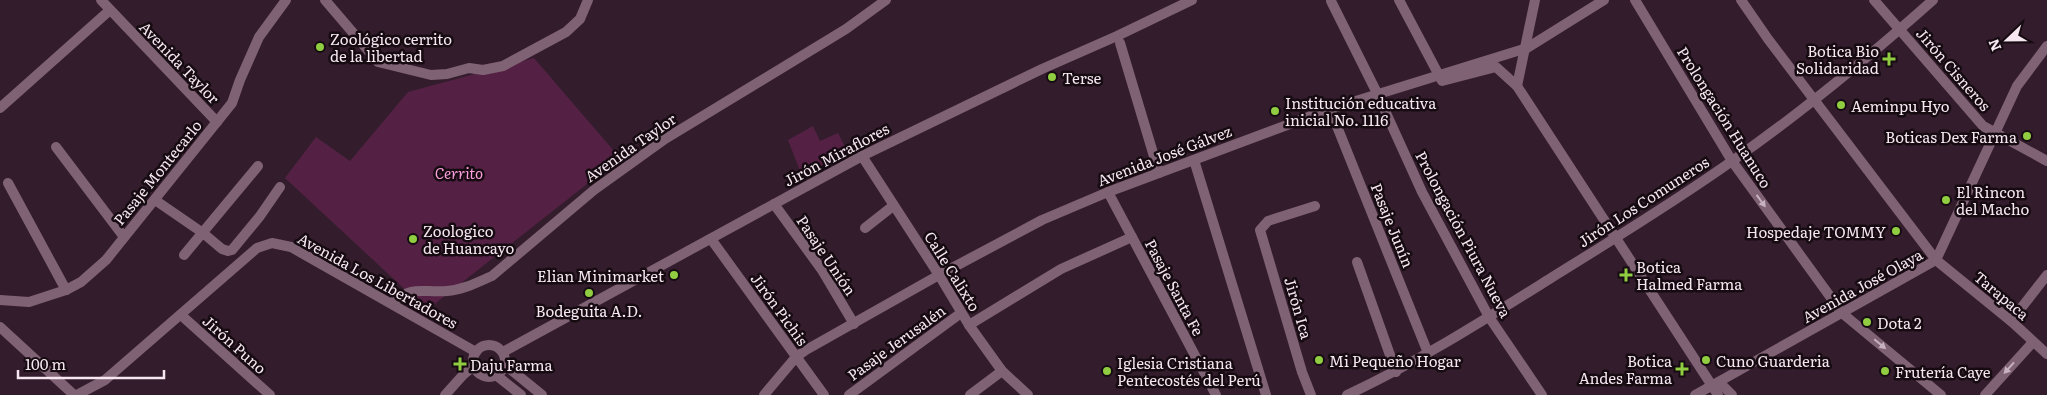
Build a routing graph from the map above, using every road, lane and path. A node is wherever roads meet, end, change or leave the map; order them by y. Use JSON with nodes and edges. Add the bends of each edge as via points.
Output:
{"nodes":[{"id":1,"x":101,"y":0,"type":"edge"},
{"id":2,"x":286,"y":0,"type":"edge"},
{"id":3,"x":325,"y":0,"type":"edge"},
{"id":4,"x":588,"y":0,"type":"edge"},
{"id":5,"x":886,"y":0,"type":"edge"},
{"id":6,"x":1192,"y":0,"type":"edge"},
{"id":7,"x":1399,"y":0,"type":"edge"},
{"id":8,"x":1535,"y":0,"type":"edge"},
{"id":9,"x":1604,"y":0,"type":"edge"},
{"id":10,"x":1635,"y":0,"type":"edge"},
{"id":11,"x":1741,"y":0,"type":"edge"},
{"id":12,"x":1874,"y":0,"type":"edge"},
{"id":13,"x":1933,"y":0,"type":"edge"},
{"id":14,"x":1331,"y":1,"type":"edge"},
{"id":15,"x":110,"y":10,"type":"junction"},
{"id":16,"x":1900,"y":29,"type":"junction"},
{"id":17,"x":1120,"y":43,"type":"dead end"},
{"id":18,"x":2047,"y":46,"type":"edge"},
{"id":19,"x":1526,"y":48,"type":"junction"},
{"id":20,"x":1438,"y":75,"type":"junction"},
{"id":21,"x":1517,"y":86,"type":"junction"},
{"id":22,"x":1377,"y":93,"type":"junction"},
{"id":23,"x":1814,"y":100,"type":"junction"},
{"id":24,"x":0,"y":108,"type":"edge"},
{"id":25,"x":1330,"y":109,"type":"junction"},
{"id":26,"x":217,"y":122,"type":"junction"},
{"id":27,"x":1996,"y":132,"type":"junction"},
{"id":28,"x":56,"y":147,"type":"dead end"},
{"id":29,"x":862,"y":156,"type":"junction"},
{"id":30,"x":1194,"y":160,"type":"junction"},
{"id":31,"x":1732,"y":161,"type":"junction"},
{"id":32,"x":2047,"y":162,"type":"edge"},
{"id":33,"x":258,"y":166,"type":"dead end"},
{"id":34,"x":1158,"y":173,"type":"junction"},
{"id":35,"x":8,"y":183,"type":"dead end"},
{"id":36,"x":280,"y":187,"type":"dead end"},
{"id":37,"x":1108,"y":192,"type":"junction"},
{"id":38,"x":155,"y":200,"type":"junction"},
{"id":39,"x":774,"y":204,"type":"junction"},
{"id":40,"x":893,"y":206,"type":"junction"},
{"id":41,"x":1315,"y":206,"type":"dead end"},
{"id":42,"x":865,"y":228,"type":"dead end"},
{"id":43,"x":203,"y":233,"type":"junction"},
{"id":44,"x":124,"y":237,"type":"junction"},
{"id":45,"x":1132,"y":237,"type":"junction"},
{"id":46,"x":1617,"y":238,"type":"junction"},
{"id":47,"x":711,"y":240,"type":"junction"},
{"id":48,"x":184,"y":255,"type":"dead end"},
{"id":49,"x":1936,"y":260,"type":"junction"},
{"id":50,"x":1357,"y":262,"type":"dead end"},
{"id":51,"x":939,"y":275,"type":"junction"},
{"id":52,"x":2047,"y":275,"type":"edge"},
{"id":53,"x":66,"y":290,"type":"junction"},
{"id":54,"x":0,"y":300,"type":"edge"},
{"id":55,"x":392,"y":303,"type":"junction"},
{"id":56,"x":961,"y":313,"type":"junction"},
{"id":57,"x":1842,"y":313,"type":"junction"},
{"id":58,"x":181,"y":315,"type":"junction"},
{"id":59,"x":1489,"y":317,"type":"junction"},
{"id":60,"x":2011,"y":321,"type":"junction"},
{"id":61,"x":854,"y":324,"type":"junction"},
{"id":62,"x":969,"y":325,"type":"junction"},
{"id":63,"x":0,"y":327,"type":"edge"},
{"id":64,"x":2033,"y":342,"type":"junction"},
{"id":65,"x":476,"y":352,"type":"junction"},
{"id":66,"x":503,"y":352,"type":"junction"},
{"id":67,"x":1428,"y":353,"type":"junction"},
{"id":68,"x":2047,"y":354,"type":"edge"},
{"id":69,"x":796,"y":357,"type":"junction"},
{"id":70,"x":505,"y":365,"type":"junction"},
{"id":71,"x":474,"y":366,"type":"junction"},
{"id":72,"x":1002,"y":371,"type":"junction"},
{"id":73,"x":1396,"y":372,"type":"junction"},
{"id":74,"x":496,"y":375,"type":"junction"},
{"id":75,"x":1716,"y":388,"type":"edge"},
{"id":76,"x":76,"y":395,"type":"edge"},
{"id":77,"x":270,"y":395,"type":"edge"},
{"id":78,"x":445,"y":395,"type":"edge"},
{"id":79,"x":521,"y":395,"type":"edge"},
{"id":80,"x":542,"y":395,"type":"edge"},
{"id":81,"x":764,"y":395,"type":"edge"},
{"id":82,"x":824,"y":395,"type":"edge"},
{"id":83,"x":849,"y":395,"type":"edge"},
{"id":84,"x":970,"y":395,"type":"edge"},
{"id":85,"x":1028,"y":395,"type":"edge"},
{"id":86,"x":1216,"y":395,"type":"edge"},
{"id":87,"x":1266,"y":395,"type":"edge"},
{"id":88,"x":1311,"y":395,"type":"edge"},
{"id":89,"x":1347,"y":395,"type":"edge"},
{"id":90,"x":1542,"y":395,"type":"edge"},
{"id":91,"x":1695,"y":395,"type":"edge"},
{"id":92,"x":1732,"y":395,"type":"edge"},
{"id":93,"x":1941,"y":395,"type":"edge"},
{"id":94,"x":1985,"y":395,"type":"edge"}],
"edges":[{"from":1,"to":15,"type":"street","name":"Avenida Taylor"},
{"from":2,"to":26,"type":"street","name":"Pasaje Montecarlo","via":[[259,37],[232,103]]},
{"from":3,"to":4,"type":"street","via":[[378,62],[430,75],[503,66],[566,32],[580,19]]},
{"from":5,"to":55,"type":"street","name":"Avenida Taylor","via":[[665,139],[594,190],[492,276],[448,291],[410,291]]},
{"from":6,"to":29,"type":"street","name":"Jirón Miraflores"},
{"from":7,"to":20,"type":"street"},
{"from":8,"to":19,"type":"street"},
{"from":9,"to":19,"type":"street","name":"Avenida José Gálvez"},
{"from":10,"to":31,"type":"street","name":"Prolongación Huanuco"},
{"from":11,"to":23,"type":"street","name":"Tarapaca"},
{"from":12,"to":16,"type":"street","name":"Jirón Cisneros"},
{"from":13,"to":16,"type":"street","name":"Jirón Los Comuneros"},
{"from":14,"to":22,"type":"street","name":"Prolongación Piura Nueva"},
{"from":15,"to":24,"type":"street"},
{"from":15,"to":26,"type":"street","name":"Avenida Taylor"},
{"from":16,"to":23,"type":"street","name":"Jirón Los Comuneros"},
{"from":16,"to":27,"type":"street","name":"Jirón Cisneros","via":[[1983,126]]},
{"from":17,"to":34,"type":"street"},
{"from":18,"to":27,"type":"street","name":"Avenida José Olaya","via":[[2017,86]]},
{"from":19,"to":20,"type":"street","name":"Avenida José Gálvez"},
{"from":19,"to":21,"type":"street"},
{"from":20,"to":21,"type":"street","via":[[1442,81],[1496,67]]},
{"from":20,"to":22,"type":"street","name":"Avenida José Gálvez"},
{"from":21,"to":46,"type":"street"},
{"from":22,"to":25,"type":"street","name":"Avenida José Gálvez"},
{"from":22,"to":59,"type":"street","name":"Prolongación Piura Nueva","via":[[1422,192]]},
{"from":23,"to":31,"type":"street","name":"Jirón Los Comuneros"},
{"from":23,"to":49,"type":"street","name":"Tarapaca"},
{"from":25,"to":30,"type":"street","name":"Avenida José Gálvez"},
{"from":25,"to":67,"type":"street","name":"Pasaje Junín"},
{"from":26,"to":38,"type":"street","name":"Pasaje Montecarlo"},
{"from":27,"to":32,"type":"street","name":"Jirón Cisneros"},
{"from":27,"to":49,"type":"street","name":"Avenida José Olaya"},
{"from":28,"to":44,"type":"street"},
{"from":29,"to":39,"type":"street","name":"Jirón Miraflores"},
{"from":29,"to":40,"type":"street","name":"Calle Calixto"},
{"from":30,"to":34,"type":"street","name":"Avenida José Gálvez"},
{"from":30,"to":87,"type":"street"},
{"from":31,"to":46,"type":"street","name":"Jirón Los Comuneros"},
{"from":31,"to":57,"type":"street","name":"Prolongación Huanuco","one_way":true},
{"from":33,"to":43,"type":"street"},
{"from":34,"to":37,"type":"street","name":"Avenida José Gálvez"},
{"from":35,"to":53,"type":"street"},
{"from":36,"to":43,"type":"street","via":[[232,250],[222,249]]},
{"from":37,"to":45,"type":"street","name":"Pasaje Santa Fe"},
{"from":37,"to":51,"type":"street","name":"Avenida José Gálvez","via":[[1042,220]]},
{"from":38,"to":43,"type":"street"},
{"from":38,"to":44,"type":"street","name":"Pasaje Montecarlo"},
{"from":39,"to":47,"type":"street","name":"Jirón Miraflores"},
{"from":39,"to":61,"type":"street","name":"Pasaje Unión","via":[[822,270]]},
{"from":40,"to":42,"type":"street"},
{"from":40,"to":51,"type":"street","name":"Calle Calixto"},
{"from":41,"to":88,"type":"street","name":"Jirón Ica","via":[[1268,221],[1260,230]]},
{"from":43,"to":48,"type":"street"},
{"from":44,"to":53,"type":"street","name":"Pasaje Montecarlo","via":[[106,260],[81,282]]},
{"from":45,"to":62,"type":"street","via":[[1061,269]]},
{"from":45,"to":86,"type":"street","name":"Pasaje Santa Fe"},
{"from":46,"to":59,"type":"street","name":"Jirón Los Comuneros"},
{"from":46,"to":75,"type":"street"},
{"from":47,"to":66,"type":"street","name":"Jirón Miraflores"},
{"from":47,"to":69,"type":"street","name":"Jirón Pichis"},
{"from":49,"to":57,"type":"street","name":"Avenida José Olaya"},
{"from":49,"to":60,"type":"street","name":"Tarapaca"},
{"from":50,"to":73,"type":"street"},
{"from":51,"to":56,"type":"street","name":"Calle Calixto"},
{"from":51,"to":61,"type":"street","name":"Avenida José Gálvez"},
{"from":52,"to":60,"type":"street"},
{"from":53,"to":54,"type":"street","name":"Pasaje Montecarlo","via":[[29,302]]},
{"from":55,"to":58,"type":"street","name":"Avenida Los Libertadores","via":[[290,246],[272,243],[258,248]]},
{"from":55,"to":65,"type":"street","name":"Avenida Los Libertadores"},
{"from":56,"to":62,"type":"street","name":"Calle Calixto"},
{"from":56,"to":83,"type":"street","name":"Pasaje Jerusalén"},
{"from":57,"to":75,"type":"street","name":"Avenida José Olaya"},
{"from":57,"to":93,"type":"street","name":"Prolongación Huanuco","one_way":true},
{"from":58,"to":76,"type":"street","name":"Avenida Los Libertadores","via":[[104,380]]},
{"from":58,"to":77,"type":"street","name":"Jirón Puno"},
{"from":59,"to":67,"type":"street","name":"Jirón Los Comuneros"},
{"from":59,"to":90,"type":"street","name":"Prolongación Piura Nueva"},
{"from":60,"to":64,"type":"street","name":"Tarapaca"},
{"from":61,"to":69,"type":"street","name":"Avenida José Gálvez"},
{"from":62,"to":72,"type":"street","name":"Calle Calixto"},
{"from":63,"to":76,"type":"street"},
{"from":64,"to":68,"type":"street","name":"Tarapaca"},
{"from":64,"to":94,"type":"street","one_way":true},
{"from":65,"to":66,"type":"street","via":[[488,345]]},
{"from":65,"to":71,"type":"street"},
{"from":66,"to":70,"type":"street"},
{"from":67,"to":73,"type":"street","name":"Jirón Los Comuneros"},
{"from":69,"to":81,"type":"street","name":"Avenida José Gálvez"},
{"from":69,"to":82,"type":"street","name":"Jirón Pichis"},
{"from":70,"to":74,"type":"street"},
{"from":70,"to":80,"type":"street"},
{"from":71,"to":74,"type":"street","via":[[483,376]]},
{"from":71,"to":78,"type":"street"},
{"from":72,"to":84,"type":"street"},
{"from":72,"to":85,"type":"street","name":"Calle Calixto"},
{"from":73,"to":89,"type":"street","name":"Jirón Los Comuneros"},
{"from":74,"to":79,"type":"street"},
{"from":75,"to":91,"type":"street","name":"Avenida José Olaya"},
{"from":75,"to":92,"type":"street"}]}
